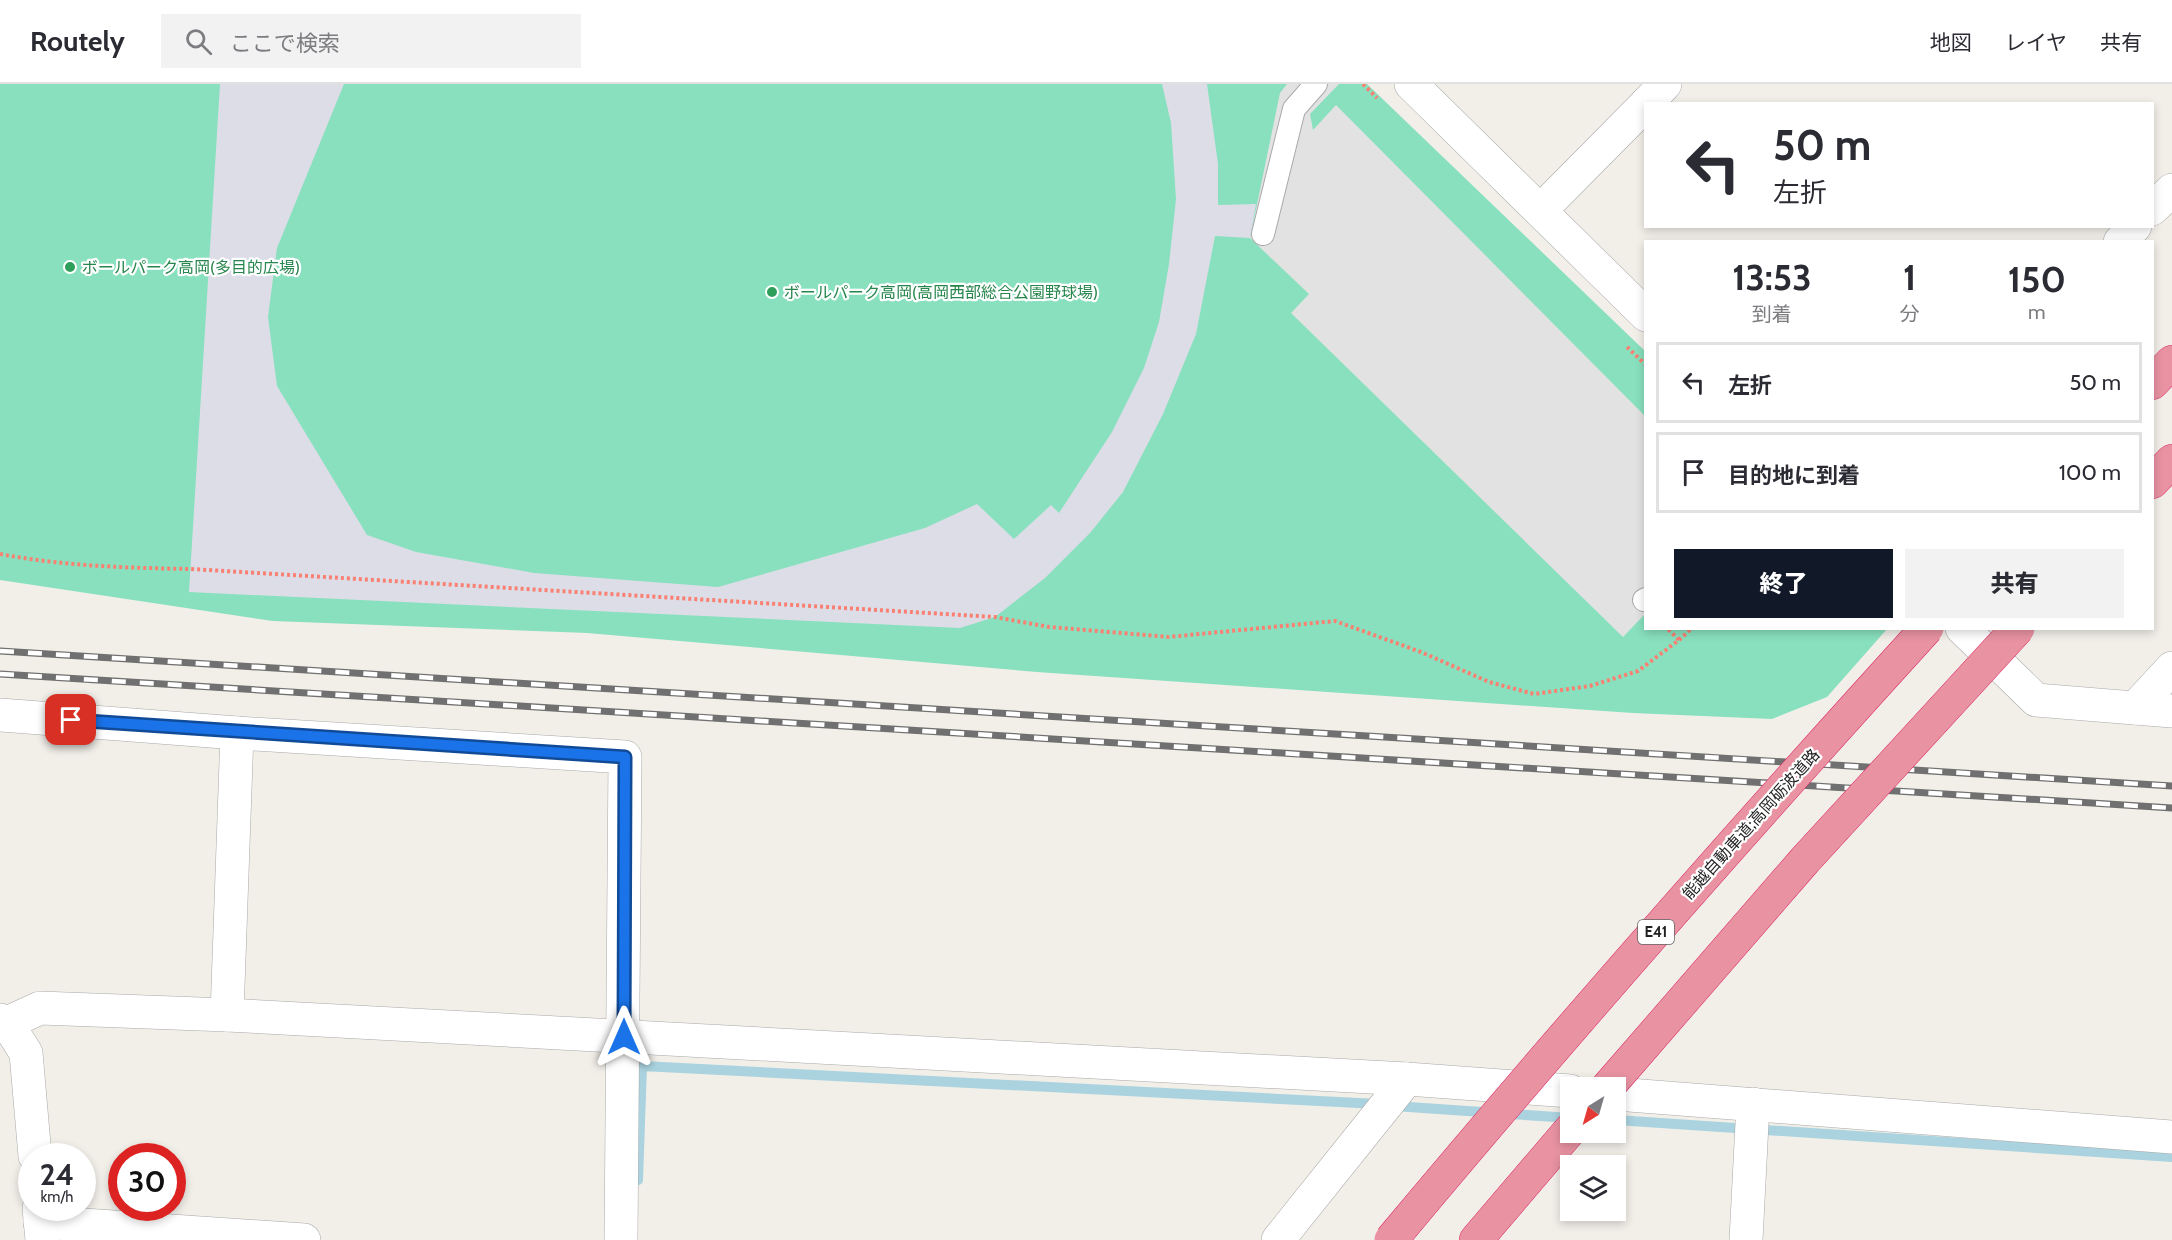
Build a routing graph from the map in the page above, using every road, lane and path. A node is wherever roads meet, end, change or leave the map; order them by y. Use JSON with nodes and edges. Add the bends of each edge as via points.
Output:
{"nodes":[{"id":1,"x":1316,"y":84,"type":"edge"},
{"id":2,"x":1411,"y":84,"type":"edge"},
{"id":3,"x":1665,"y":84,"type":"edge"},
{"id":4,"x":1648,"y":102,"type":"edge"},
{"id":5,"x":1644,"y":106,"type":"edge"},
{"id":6,"x":2172,"y":190,"type":"edge"},
{"id":7,"x":2154,"y":207,"type":"edge"},
{"id":8,"x":1541,"y":210,"type":"junction"},
{"id":9,"x":2133,"y":228,"type":"edge"},
{"id":10,"x":1263,"y":234,"type":"dead end"},
{"id":11,"x":2122,"y":240,"type":"edge"},
{"id":12,"x":1644,"y":313,"type":"edge"},
{"id":13,"x":2172,"y":362,"type":"edge"},
{"id":14,"x":2154,"y":381,"type":"edge"},
{"id":15,"x":2172,"y":460,"type":"edge"},
{"id":16,"x":2154,"y":480,"type":"edge"},
{"id":17,"x":0,"y":554,"type":"edge"},
{"id":18,"x":1669,"y":630,"type":"edge"},
{"id":19,"x":1690,"y":630,"type":"edge"},
{"id":20,"x":1925,"y":630,"type":"edge"},
{"id":21,"x":1964,"y":630,"type":"edge"},
{"id":22,"x":2016,"y":630,"type":"edge"},
{"id":23,"x":1679,"y":640,"type":"junction"},
{"id":24,"x":2172,"y":668,"type":"edge"},
{"id":25,"x":2135,"y":708,"type":"junction"},
{"id":26,"x":2172,"y":711,"type":"edge"},
{"id":27,"x":0,"y":715,"type":"edge"},
{"id":28,"x":237,"y":733,"type":"junction"},
{"id":29,"x":227,"y":1015,"type":"junction"},
{"id":30,"x":3,"y":1021,"type":"edge"},
{"id":31,"x":624,"y":1037,"type":"junction"},
{"id":32,"x":1617,"y":1077,"type":"edge"},
{"id":33,"x":1399,"y":1090,"type":"junction"},
{"id":34,"x":1560,"y":1091,"type":"edge"},
{"id":35,"x":1626,"y":1096,"type":"edge"},
{"id":36,"x":1752,"y":1128,"type":"junction"},
{"id":37,"x":2172,"y":1137,"type":"edge"},
{"id":38,"x":1560,"y":1142,"type":"edge"},
{"id":39,"x":34,"y":1143,"type":"edge"},
{"id":40,"x":40,"y":1223,"type":"edge"},
{"id":41,"x":304,"y":1240,"type":"edge"},
{"id":42,"x":621,"y":1240,"type":"edge"},
{"id":43,"x":1278,"y":1240,"type":"edge"},
{"id":44,"x":1391,"y":1240,"type":"edge"},
{"id":45,"x":1476,"y":1240,"type":"edge"},
{"id":46,"x":1746,"y":1240,"type":"edge"}],
"edges":[{"from":1,"to":10,"type":"lane","via":[[1294,109]]},
{"from":2,"to":8,"type":"street"},
{"from":3,"to":4,"type":"street"},
{"from":5,"to":8,"type":"street"},
{"from":6,"to":7,"type":"street"},
{"from":8,"to":12,"type":"street"},
{"from":9,"to":11,"type":"street"},
{"from":13,"to":14,"type":"highway"},
{"from":15,"to":16,"type":"highway"},
{"from":17,"to":23,"type":"path","via":[[42,562],[125,568],[191,568],[995,617],[1049,627],[1168,637],[1335,621],[1489,682],[1534,694],[1590,686],[1638,671]]},
{"from":18,"to":23,"type":"path"},
{"from":19,"to":23,"type":"path"},
{"from":20,"to":44,"type":"highway","name":"能越自動車道;高岡砺波道路","number":"E41","bridge":true,"via":[[1753,820]]},
{"from":21,"to":25,"type":"street","via":[[2036,700]]},
{"from":22,"to":32,"type":"highway","bridge":true,"via":[[1805,860]]},
{"from":24,"to":25,"type":"street"},
{"from":25,"to":26,"type":"street"},
{"from":27,"to":28,"type":"street"},
{"from":28,"to":29,"type":"street"},
{"from":28,"to":31,"type":"street","via":[[625,757]]},
{"from":29,"to":30,"type":"street","via":[[40,1008]]},
{"from":29,"to":31,"type":"street"},
{"from":30,"to":39,"type":"street","via":[[26,1053]]},
{"from":31,"to":33,"type":"street"},
{"from":31,"to":42,"type":"street"},
{"from":33,"to":34,"type":"street"},
{"from":33,"to":43,"type":"street"},
{"from":35,"to":36,"type":"street"},
{"from":36,"to":37,"type":"street"},
{"from":36,"to":46,"type":"street"},
{"from":38,"to":45,"type":"highway"},
{"from":40,"to":41,"type":"street"}]}
